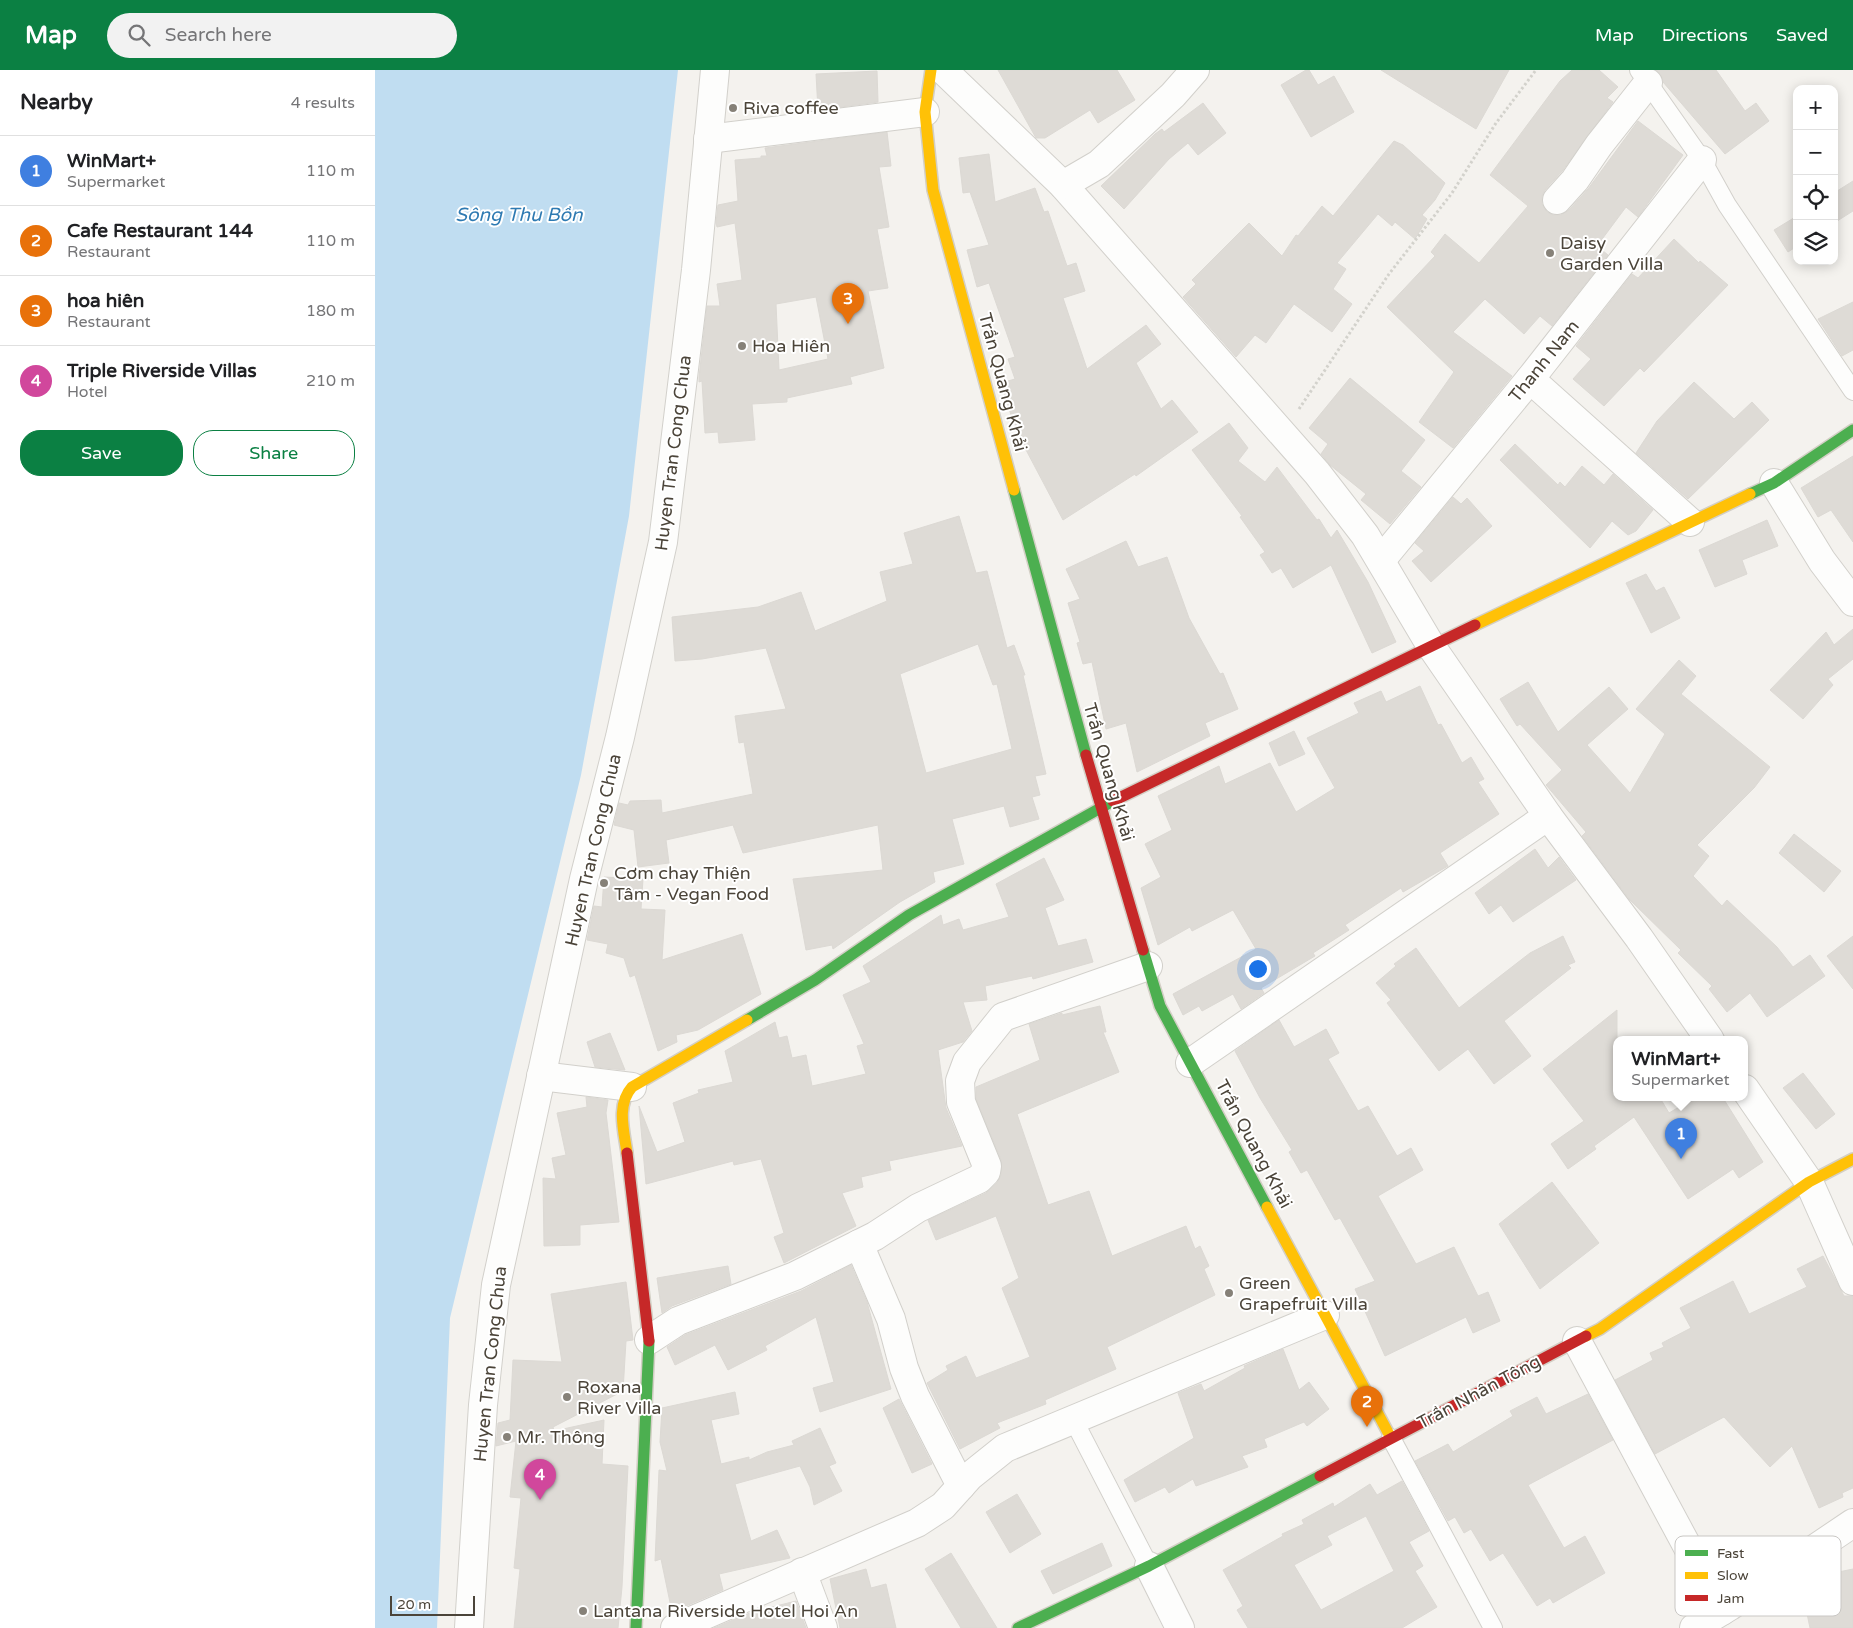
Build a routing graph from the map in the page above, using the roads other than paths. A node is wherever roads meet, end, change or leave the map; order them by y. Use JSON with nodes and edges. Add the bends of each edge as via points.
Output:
{"nodes":[{"id":1,"x":715,"y":70,"type":"edge"},
{"id":2,"x":931,"y":70,"type":"edge"},
{"id":3,"x":943,"y":70,"type":"edge"},
{"id":4,"x":1195,"y":70,"type":"edge"},
{"id":5,"x":1643,"y":77,"type":"edge"},
{"id":6,"x":925,"y":112,"type":"junction"},
{"id":7,"x":709,"y":138,"type":"junction"},
{"id":8,"x":1702,"y":160,"type":"junction"},
{"id":9,"x":1063,"y":185,"type":"junction"},
{"id":10,"x":1557,"y":200,"type":"dead end"},
{"id":11,"x":1530,"y":379,"type":"junction"},
{"id":12,"x":1853,"y":391,"type":"edge"},
{"id":13,"x":1853,"y":430,"type":"edge"},
{"id":14,"x":1774,"y":483,"type":"junction"},
{"id":15,"x":1690,"y":522,"type":"junction"},
{"id":16,"x":1382,"y":559,"type":"junction"},
{"id":17,"x":1853,"y":602,"type":"edge"},
{"id":18,"x":1431,"y":646,"type":"junction"},
{"id":19,"x":1100,"y":807,"type":"junction"},
{"id":20,"x":1548,"y":816,"type":"junction"},
{"id":21,"x":1148,"y":966,"type":"junction"},
{"id":22,"x":1708,"y":1036,"type":"edge"},
{"id":23,"x":1191,"y":1063,"type":"junction"},
{"id":24,"x":541,"y":1076,"type":"junction"},
{"id":25,"x":632,"y":1086,"type":"junction"},
{"id":26,"x":1748,"y":1093,"type":"edge"},
{"id":27,"x":1853,"y":1159,"type":"edge"},
{"id":28,"x":1809,"y":1182,"type":"junction"},
{"id":29,"x":859,"y":1244,"type":"junction"},
{"id":30,"x":1853,"y":1281,"type":"edge"},
{"id":31,"x":1325,"y":1315,"type":"junction"},
{"id":32,"x":649,"y":1340,"type":"junction"},
{"id":33,"x":1577,"y":1341,"type":"junction"},
{"id":34,"x":1073,"y":1419,"type":"junction"},
{"id":35,"x":1391,"y":1438,"type":"junction"},
{"id":36,"x":961,"y":1486,"type":"junction"},
{"id":37,"x":1853,"y":1523,"type":"edge"},
{"id":38,"x":1682,"y":1536,"type":"edge"},
{"id":39,"x":1834,"y":1536,"type":"edge"},
{"id":40,"x":1149,"y":1566,"type":"junction"},
{"id":41,"x":802,"y":1572,"type":"junction"},
{"id":42,"x":1714,"y":1616,"type":"edge"},
{"id":43,"x":469,"y":1628,"type":"edge"},
{"id":44,"x":636,"y":1628,"type":"edge"},
{"id":45,"x":675,"y":1628,"type":"edge"},
{"id":46,"x":823,"y":1628,"type":"edge"},
{"id":47,"x":1018,"y":1628,"type":"edge"},
{"id":48,"x":1180,"y":1628,"type":"edge"},
{"id":49,"x":1493,"y":1628,"type":"edge"},
{"id":50,"x":1694,"y":1628,"type":"edge"}],
"edges":[{"from":1,"to":7,"type":"street","name":"Huyen Tran Cong Chua"},
{"from":2,"to":6,"type":"street","name":"Trần Quang Khải"},
{"from":3,"to":9,"type":"street"},
{"from":4,"to":9,"type":"street","via":[[1099,164]]},
{"from":5,"to":8,"type":"lane"},
{"from":5,"to":10,"type":"street","via":[[1575,180]]},
{"from":6,"to":7,"type":"street"},
{"from":6,"to":19,"type":"street","name":"Trần Quang Khải","via":[[933,190]]},
{"from":7,"to":24,"type":"street","name":"Huyen Tran Cong Chua","via":[[663,542]]},
{"from":8,"to":11,"type":"street","name":"Thanh Nam"},
{"from":8,"to":12,"type":"lane","via":[[1727,205]]},
{"from":9,"to":16,"type":"street","via":[[1317,473]]},
{"from":11,"to":15,"type":"street"},
{"from":11,"to":16,"type":"street","name":"Thanh Nam"},
{"from":13,"to":14,"type":"street"},
{"from":14,"to":15,"type":"street"},
{"from":14,"to":17,"type":"street","via":[[1822,561]]},
{"from":15,"to":18,"type":"street"},
{"from":16,"to":18,"type":"street"},
{"from":18,"to":19,"type":"street"},
{"from":18,"to":20,"type":"street"},
{"from":19,"to":21,"type":"street","name":"Trần Quang Khải"},
{"from":19,"to":25,"type":"street","via":[[909,915],[815,980]]},
{"from":20,"to":22,"type":"street"},
{"from":20,"to":23,"type":"street"},
{"from":21,"to":23,"type":"street","name":"Trần Quang Khải","via":[[1160,1006]]},
{"from":21,"to":29,"type":"street","via":[[1003,1017],[967,1062],[960,1081],[961,1102],[987,1166],[986,1172],[979,1179],[918,1208]]},
{"from":23,"to":31,"type":"street","name":"Trần Quang Khải"},
{"from":24,"to":25,"type":"street"},
{"from":24,"to":43,"type":"street","name":"Huyen Tran Cong Chua","via":[[496,1285],[483,1405]]},
{"from":25,"to":32,"type":"street","via":[[625,1096],[623,1111]]},
{"from":26,"to":28,"type":"street"},
{"from":27,"to":28,"type":"street","name":"Trần Nhân Tông"},
{"from":28,"to":30,"type":"street"},
{"from":28,"to":33,"type":"street","name":"Trần Nhân Tông","via":[[1600,1329]]},
{"from":29,"to":32,"type":"street","via":[[795,1276],[678,1321]]},
{"from":29,"to":36,"type":"street","via":[[891,1319],[915,1396]]},
{"from":31,"to":34,"type":"street"},
{"from":31,"to":35,"type":"street","name":"Trần Quang Khải"},
{"from":32,"to":44,"type":"street"},
{"from":33,"to":35,"type":"street","name":"Trần Nhân Tông"},
{"from":33,"to":38,"type":"street"},
{"from":34,"to":36,"type":"street","via":[[1005,1448]]},
{"from":34,"to":40,"type":"lane"},
{"from":35,"to":40,"type":"street","name":"Trần Nhân Tông"},
{"from":35,"to":49,"type":"lane"},
{"from":36,"to":41,"type":"street","via":[[943,1506],[917,1523]]},
{"from":37,"to":39,"type":"street"},
{"from":40,"to":47,"type":"street","name":"Trần Nhân Tông"},
{"from":40,"to":48,"type":"street"},
{"from":41,"to":45,"type":"street"},
{"from":41,"to":46,"type":"street"},
{"from":42,"to":50,"type":"street"}]}
